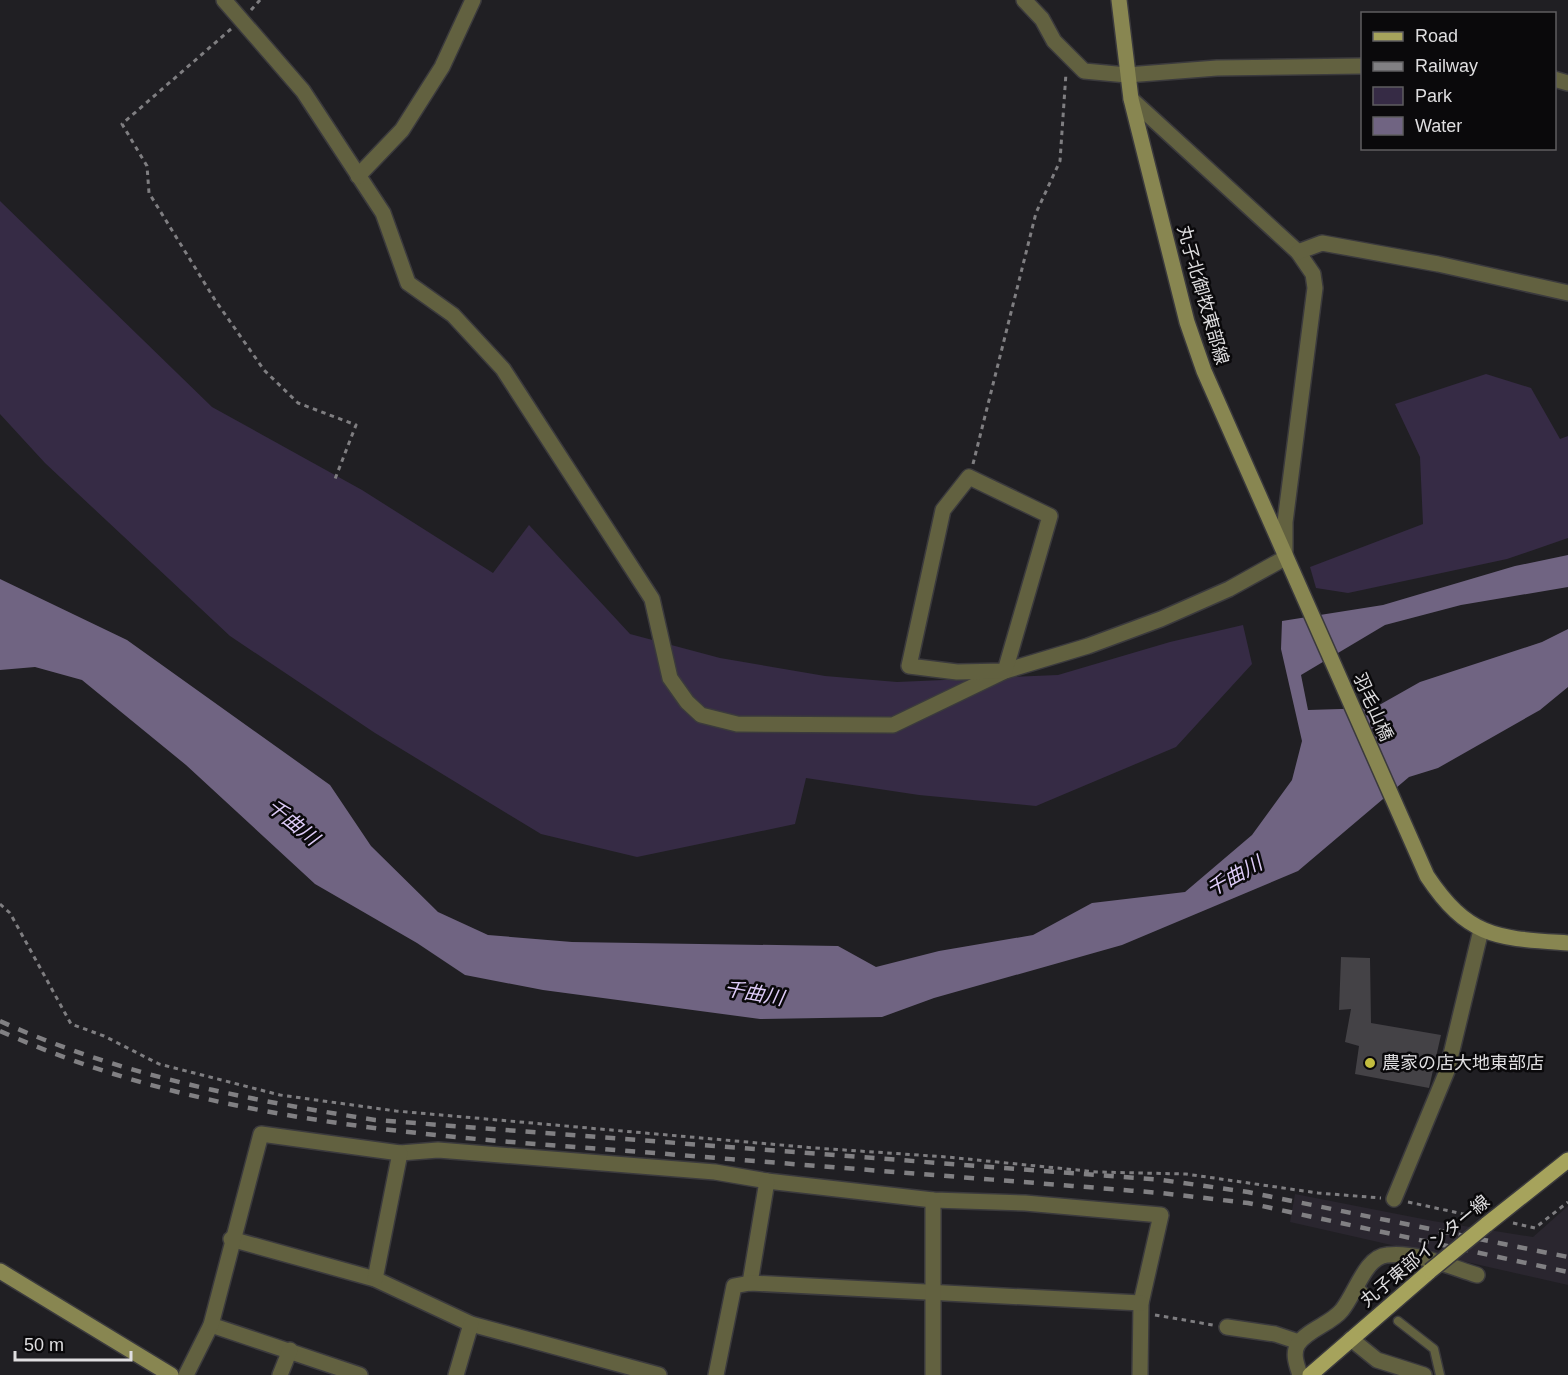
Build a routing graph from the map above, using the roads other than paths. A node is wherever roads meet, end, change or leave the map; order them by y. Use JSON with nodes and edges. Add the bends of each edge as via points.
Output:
{"nodes":[{"id":1,"x":224,"y":0,"type":"edge"},
{"id":2,"x":473,"y":0,"type":"edge"},
{"id":3,"x":1024,"y":0,"type":"edge"},
{"id":4,"x":1119,"y":0,"type":"edge"},
{"id":5,"x":1361,"y":66,"type":"edge"},
{"id":6,"x":1127,"y":75,"type":"junction"},
{"id":7,"x":1131,"y":99,"type":"junction"},
{"id":8,"x":358,"y":176,"type":"junction"},
{"id":9,"x":1298,"y":252,"type":"junction"},
{"id":10,"x":1568,"y":292,"type":"edge"},
{"id":11,"x":1285,"y":558,"type":"junction"},
{"id":12,"x":1299,"y":586,"type":"joint"},
{"id":13,"x":1005,"y":671,"type":"junction"},
{"id":14,"x":1481,"y":930,"type":"junction"},
{"id":15,"x":1568,"y":943,"type":"edge"},
{"id":16,"x":400,"y":1153,"type":"junction"},
{"id":17,"x":1568,"y":1160,"type":"edge"},
{"id":18,"x":767,"y":1181,"type":"junction"},
{"id":19,"x":1394,"y":1199,"type":"road end"},
{"id":20,"x":933,"y":1200,"type":"junction"},
{"id":21,"x":231,"y":1239,"type":"junction"},
{"id":22,"x":0,"y":1271,"type":"edge"},
{"id":23,"x":1477,"y":1275,"type":"dead end"},
{"id":24,"x":375,"y":1279,"type":"junction"},
{"id":25,"x":750,"y":1283,"type":"junction"},
{"id":26,"x":934,"y":1292,"type":"junction"},
{"id":27,"x":1141,"y":1308,"type":"junction"},
{"id":28,"x":1398,"y":1321,"type":"dead end"},
{"id":29,"x":210,"y":1324,"type":"junction"},
{"id":30,"x":471,"y":1324,"type":"junction"},
{"id":31,"x":1227,"y":1327,"type":"road end"},
{"id":32,"x":1351,"y":1339,"type":"junction"},
{"id":33,"x":1299,"y":1342,"type":"junction"},
{"id":34,"x":290,"y":1350,"type":"junction"},
{"id":35,"x":167,"y":1374,"type":"edge"},
{"id":36,"x":186,"y":1375,"type":"edge"},
{"id":37,"x":280,"y":1375,"type":"edge"},
{"id":38,"x":360,"y":1375,"type":"edge"},
{"id":39,"x":456,"y":1375,"type":"edge"},
{"id":40,"x":659,"y":1375,"type":"edge"},
{"id":41,"x":716,"y":1375,"type":"edge"},
{"id":42,"x":933,"y":1375,"type":"edge"},
{"id":43,"x":1140,"y":1375,"type":"edge"},
{"id":44,"x":1300,"y":1375,"type":"edge"},
{"id":45,"x":1310,"y":1375,"type":"edge"},
{"id":46,"x":1424,"y":1375,"type":"edge"},
{"id":47,"x":1440,"y":1375,"type":"edge"}],
"edges":[{"from":1,"to":8,"type":"street","via":[[303,91]]},
{"from":2,"to":8,"type":"street","via":[[442,66],[402,130]]},
{"from":3,"to":6,"type":"street","via":[[1033,7],[1054,41],[1084,71]]},
{"from":4,"to":6,"type":"main road","name":"丸子北御牧東部線"},
{"from":5,"to":6,"type":"street","via":[[1217,68]]},
{"from":6,"to":7,"type":"main road","name":"丸子北御牧東部線"},
{"from":7,"to":9,"type":"street"},
{"from":7,"to":11,"type":"main road","name":"丸子北御牧東部線","via":[[1187,322]]},
{"from":8,"to":13,"type":"street","via":[[383,213],[408,283],[453,315],[503,369],[652,598],[669,678],[701,715],[737,724],[894,725]]},
{"from":9,"to":10,"type":"street","via":[[1322,243]]},
{"from":9,"to":11,"type":"street","via":[[1313,274],[1315,288],[1285,522]]},
{"from":11,"to":12,"type":"main road","name":"丸子北御牧東部線"},
{"from":11,"to":13,"type":"street","via":[[1229,589],[1161,619]]},
{"from":12,"to":14,"type":"main road","name":"羽毛山橋","via":[[1427,876],[1442,898]]},
{"from":13,"to":13,"type":"street","via":[[957,672],[909,666],[943,510],[969,477],[1050,516]]},
{"from":14,"to":15,"type":"main road","via":[[1517,941]]},
{"from":14,"to":19,"type":"street","via":[[1447,1071]]},
{"from":16,"to":18,"type":"street","via":[[438,1150],[715,1172]]},
{"from":16,"to":21,"type":"street","via":[[261,1134]]},
{"from":16,"to":24,"type":"street"},
{"from":17,"to":32,"type":"main road","name":"丸子東部インター線","bridge":true},
{"from":18,"to":20,"type":"street"},
{"from":18,"to":25,"type":"street"},
{"from":20,"to":26,"type":"street"},
{"from":20,"to":27,"type":"street","via":[[1025,1203],[1161,1215]]},
{"from":21,"to":24,"type":"street"},
{"from":21,"to":29,"type":"street"},
{"from":22,"to":35,"type":"main road"},
{"from":23,"to":33,"type":"street","via":[[1414,1257],[1388,1254],[1369,1263],[1363,1291],[1335,1318]]},
{"from":24,"to":30,"type":"street"},
{"from":25,"to":26,"type":"street"},
{"from":25,"to":41,"type":"street","via":[[734,1286]]},
{"from":26,"to":27,"type":"street"},
{"from":26,"to":42,"type":"street"},
{"from":27,"to":43,"type":"street"},
{"from":28,"to":47,"type":"lane","via":[[1434,1349]]},
{"from":29,"to":34,"type":"street"},
{"from":29,"to":36,"type":"street"},
{"from":30,"to":39,"type":"street"},
{"from":30,"to":40,"type":"street"},
{"from":31,"to":33,"type":"street"},
{"from":32,"to":45,"type":"main road","name":"丸子東部インター線"},
{"from":32,"to":46,"type":"street","via":[[1377,1360]]},
{"from":33,"to":44,"type":"street","via":[[1295,1354]]},
{"from":34,"to":37,"type":"street"},
{"from":34,"to":38,"type":"street"}]}
